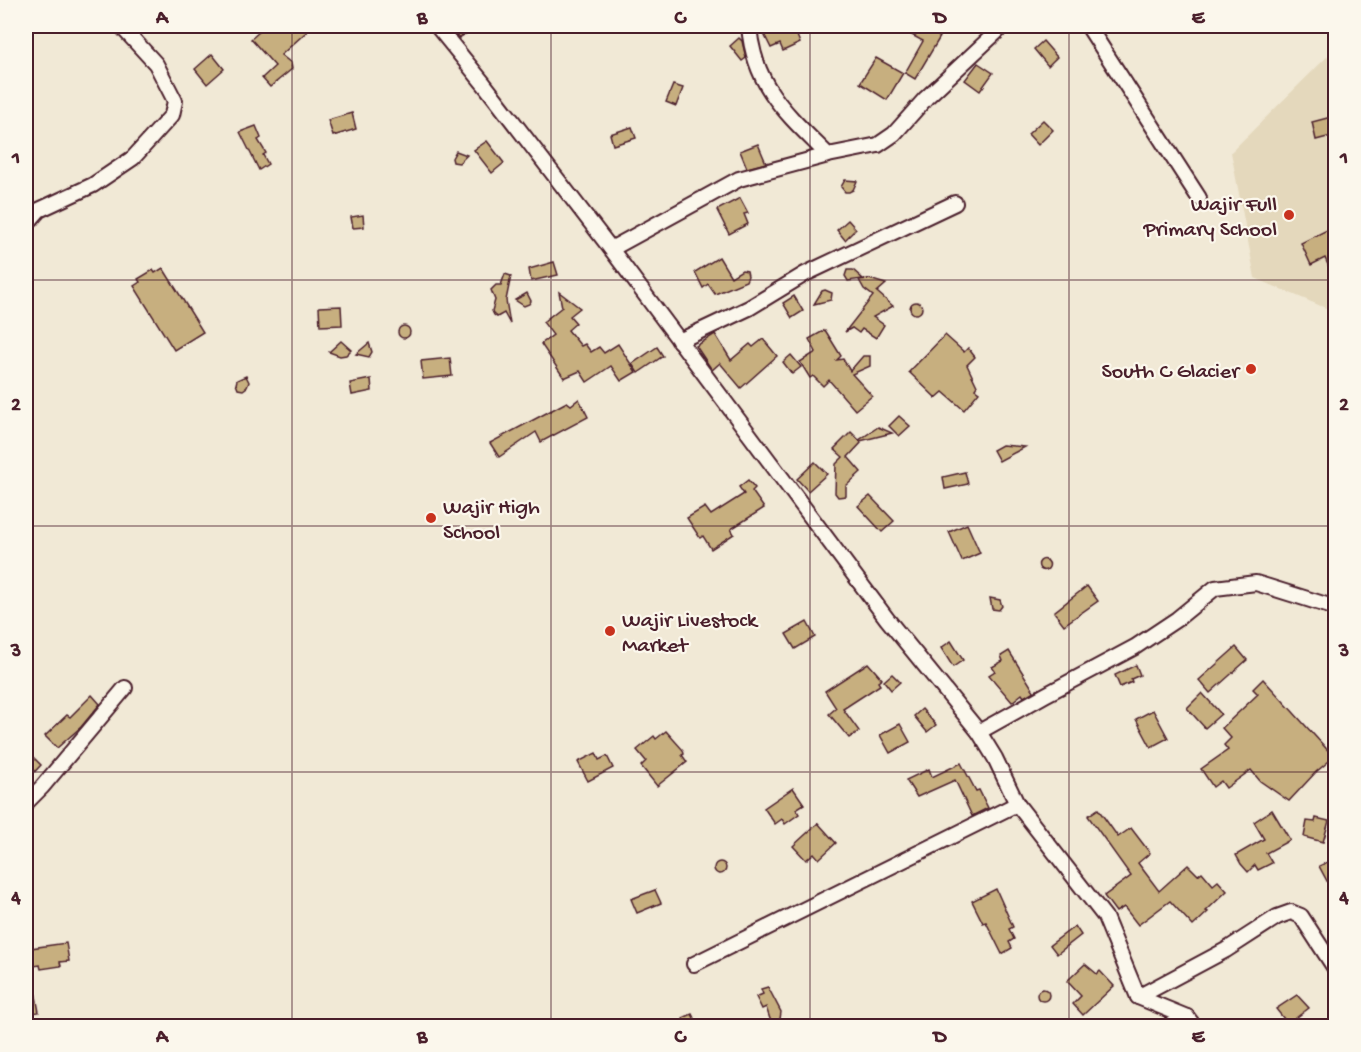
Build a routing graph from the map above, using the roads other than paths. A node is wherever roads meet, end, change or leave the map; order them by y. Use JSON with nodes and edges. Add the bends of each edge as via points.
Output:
{"nodes":[{"id":1,"x":121,"y":26,"type":"edge"},
{"id":2,"x":437,"y":26,"type":"edge"},
{"id":3,"x":749,"y":26,"type":"edge"},
{"id":4,"x":1003,"y":26,"type":"edge"},
{"id":5,"x":1088,"y":26,"type":"edge"},
{"id":6,"x":828,"y":155,"type":"junction"},
{"id":7,"x":1199,"y":198,"type":"dead end"},
{"id":8,"x":955,"y":203,"type":"dead end"},
{"id":9,"x":26,"y":225,"type":"edge"},
{"id":10,"x":611,"y":249,"type":"junction"},
{"id":11,"x":679,"y":341,"type":"junction"},
{"id":12,"x":1335,"y":608,"type":"edge"},
{"id":13,"x":125,"y":688,"type":"dead end"},
{"id":14,"x":979,"y":732,"type":"junction"},
{"id":15,"x":26,"y":804,"type":"edge"},
{"id":16,"x":1017,"y":804,"type":"junction"},
{"id":17,"x":694,"y":964,"type":"dead end"},
{"id":18,"x":1335,"y":970,"type":"edge"},
{"id":19,"x":1138,"y":997,"type":"junction"},
{"id":20,"x":1191,"y":1022,"type":"edge"},
{"id":21,"x":1170,"y":1026,"type":"edge"}],
"edges":[{"from":1,"to":9,"type":"street","via":[[156,63],[175,101],[172,115],[133,158],[93,185],[39,210]]},
{"from":2,"to":10,"type":"street"},
{"from":3,"to":6,"type":"street","via":[[761,78],[787,115]]},
{"from":4,"to":6,"type":"street","via":[[894,134],[878,145]]},
{"from":5,"to":7,"type":"street"},
{"from":6,"to":10,"type":"street","via":[[739,179]]},
{"from":8,"to":11,"type":"street","via":[[805,274],[749,308]]},
{"from":10,"to":11,"type":"street"},
{"from":11,"to":14,"type":"street","via":[[887,619]]},
{"from":12,"to":14,"type":"street","via":[[1256,583],[1215,588],[1135,648]]},
{"from":13,"to":15,"type":"street"},
{"from":14,"to":16,"type":"street"},
{"from":16,"to":17,"type":"street"},
{"from":16,"to":19,"type":"street","via":[[1105,917]]},
{"from":18,"to":19,"type":"street","via":[[1301,916],[1291,912]]},
{"from":19,"to":20,"type":"street"},
{"from":20,"to":21,"type":"street"}]}
